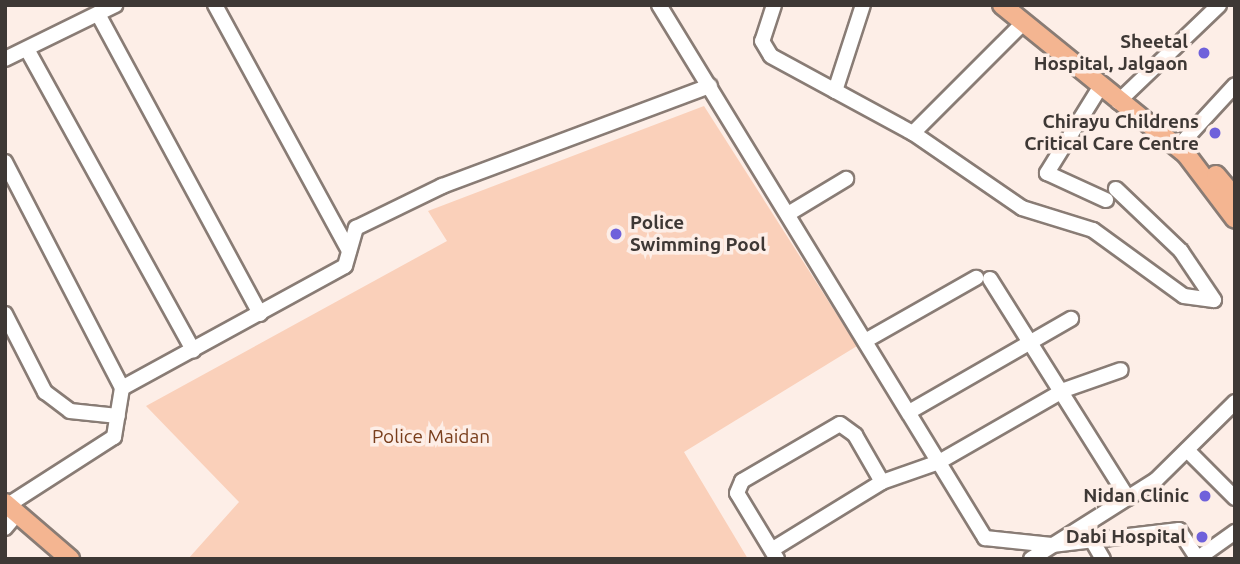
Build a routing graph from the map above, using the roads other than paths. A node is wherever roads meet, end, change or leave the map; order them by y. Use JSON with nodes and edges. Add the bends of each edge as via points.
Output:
{"nodes":[{"id":1,"x":115,"y":5,"type":"edge"},
{"id":2,"x":215,"y":5,"type":"edge"},
{"id":3,"x":659,"y":5,"type":"edge"},
{"id":4,"x":774,"y":5,"type":"edge"},
{"id":5,"x":863,"y":5,"type":"edge"},
{"id":6,"x":1002,"y":5,"type":"edge"},
{"id":7,"x":1219,"y":5,"type":"edge"},
{"id":8,"x":98,"y":14,"type":"junction"},
{"id":9,"x":1022,"y":14,"type":"edge"},
{"id":10,"x":28,"y":51,"type":"junction"},
{"id":11,"x":5,"y":59,"type":"edge"},
{"id":12,"x":1235,"y":85,"type":"edge"},
{"id":13,"x":710,"y":86,"type":"junction"},
{"id":14,"x":1099,"y":89,"type":"junction"},
{"id":15,"x":835,"y":91,"type":"junction"},
{"id":16,"x":1122,"y":98,"type":"junction"},
{"id":17,"x":913,"y":133,"type":"junction"},
{"id":18,"x":1181,"y":143,"type":"junction"},
{"id":19,"x":5,"y":162,"type":"edge"},
{"id":20,"x":846,"y":178,"type":"dead end"},
{"id":21,"x":1116,"y":189,"type":"dead end"},
{"id":22,"x":1235,"y":198,"type":"edge"},
{"id":23,"x":1105,"y":200,"type":"dead end"},
{"id":24,"x":788,"y":214,"type":"junction"},
{"id":25,"x":1235,"y":219,"type":"edge"},
{"id":26,"x":349,"y":251,"type":"junction"},
{"id":27,"x":5,"y":314,"type":"edge"},
{"id":28,"x":260,"y":314,"type":"junction"},
{"id":29,"x":1070,"y":319,"type":"dead end"},
{"id":30,"x":866,"y":341,"type":"junction"},
{"id":31,"x":1033,"y":345,"type":"junction"},
{"id":32,"x":193,"y":350,"type":"junction"},
{"id":33,"x":1121,"y":370,"type":"dead end"},
{"id":34,"x":122,"y":388,"type":"junction"},
{"id":35,"x":1064,"y":390,"type":"junction"},
{"id":36,"x":1235,"y":402,"type":"edge"},
{"id":37,"x":909,"y":412,"type":"junction"},
{"id":38,"x":118,"y":416,"type":"junction"},
{"id":39,"x":1187,"y":450,"type":"junction"},
{"id":40,"x":939,"y":462,"type":"junction"},
{"id":41,"x":882,"y":482,"type":"junction"},
{"id":42,"x":1128,"y":498,"type":"junction"},
{"id":43,"x":1235,"y":498,"type":"edge"},
{"id":44,"x":8,"y":515,"type":"edge"},
{"id":45,"x":1235,"y":532,"type":"edge"},
{"id":46,"x":1093,"y":542,"type":"junction"},
{"id":47,"x":1052,"y":545,"type":"junction"},
{"id":48,"x":775,"y":554,"type":"edge"},
{"id":49,"x":1196,"y":557,"type":"edge"},
{"id":50,"x":1034,"y":558,"type":"edge"},
{"id":51,"x":53,"y":559,"type":"edge"},
{"id":52,"x":70,"y":559,"type":"edge"},
{"id":53,"x":1103,"y":559,"type":"edge"}],
"edges":[{"from":1,"to":8,"type":"street"},
{"from":2,"to":26,"type":"street"},
{"from":3,"to":13,"type":"street"},
{"from":4,"to":15,"type":"street","via":[[765,50]]},
{"from":5,"to":15,"type":"street"},
{"from":6,"to":9,"type":"main road"},
{"from":7,"to":16,"type":"street"},
{"from":8,"to":10,"type":"street"},
{"from":8,"to":28,"type":"street"},
{"from":9,"to":14,"type":"main road"},
{"from":9,"to":16,"type":"main road"},
{"from":9,"to":17,"type":"street"},
{"from":10,"to":11,"type":"street"},
{"from":10,"to":32,"type":"street"},
{"from":12,"to":18,"type":"street"},
{"from":13,"to":24,"type":"street"},
{"from":13,"to":26,"type":"street","via":[[442,186],[356,228]]},
{"from":14,"to":16,"type":"main road"},
{"from":14,"to":23,"type":"street","via":[[1047,173]]},
{"from":15,"to":17,"type":"street"},
{"from":16,"to":18,"type":"main road"},
{"from":17,"to":21,"type":"street","via":[[1022,208],[1093,230],[1184,296],[1214,300],[1215,293],[1181,251]]},
{"from":18,"to":22,"type":"main road"},
{"from":18,"to":25,"type":"main road"},
{"from":19,"to":34,"type":"street"},
{"from":20,"to":24,"type":"street"},
{"from":24,"to":30,"type":"street"},
{"from":26,"to":28,"type":"street","via":[[345,266]]},
{"from":27,"to":38,"type":"street","via":[[45,392],[70,411]]},
{"from":28,"to":32,"type":"street"},
{"from":29,"to":31,"type":"street"},
{"from":30,"to":31,"type":"street","via":[[983,278]]},
{"from":30,"to":37,"type":"street"},
{"from":31,"to":35,"type":"street"},
{"from":31,"to":37,"type":"street","via":[[967,374]]},
{"from":32,"to":34,"type":"street"},
{"from":33,"to":35,"type":"street"},
{"from":34,"to":38,"type":"street"},
{"from":35,"to":40,"type":"street"},
{"from":35,"to":42,"type":"street"},
{"from":36,"to":39,"type":"street"},
{"from":37,"to":40,"type":"street"},
{"from":38,"to":44,"type":"street","via":[[114,437]]},
{"from":39,"to":42,"type":"street"},
{"from":39,"to":43,"type":"street"},
{"from":40,"to":41,"type":"street"},
{"from":40,"to":47,"type":"street","via":[[985,538]]},
{"from":41,"to":48,"type":"street"},
{"from":41,"to":48,"type":"street","via":[[855,435],[841,424],[742,481],[737,493]]},
{"from":42,"to":47,"type":"street"},
{"from":44,"to":51,"type":"main road"},
{"from":44,"to":52,"type":"main road"},
{"from":45,"to":49,"type":"street"},
{"from":46,"to":47,"type":"street"},
{"from":46,"to":49,"type":"street","via":[[1179,530]]},
{"from":46,"to":53,"type":"street"},
{"from":47,"to":50,"type":"street"}]}
